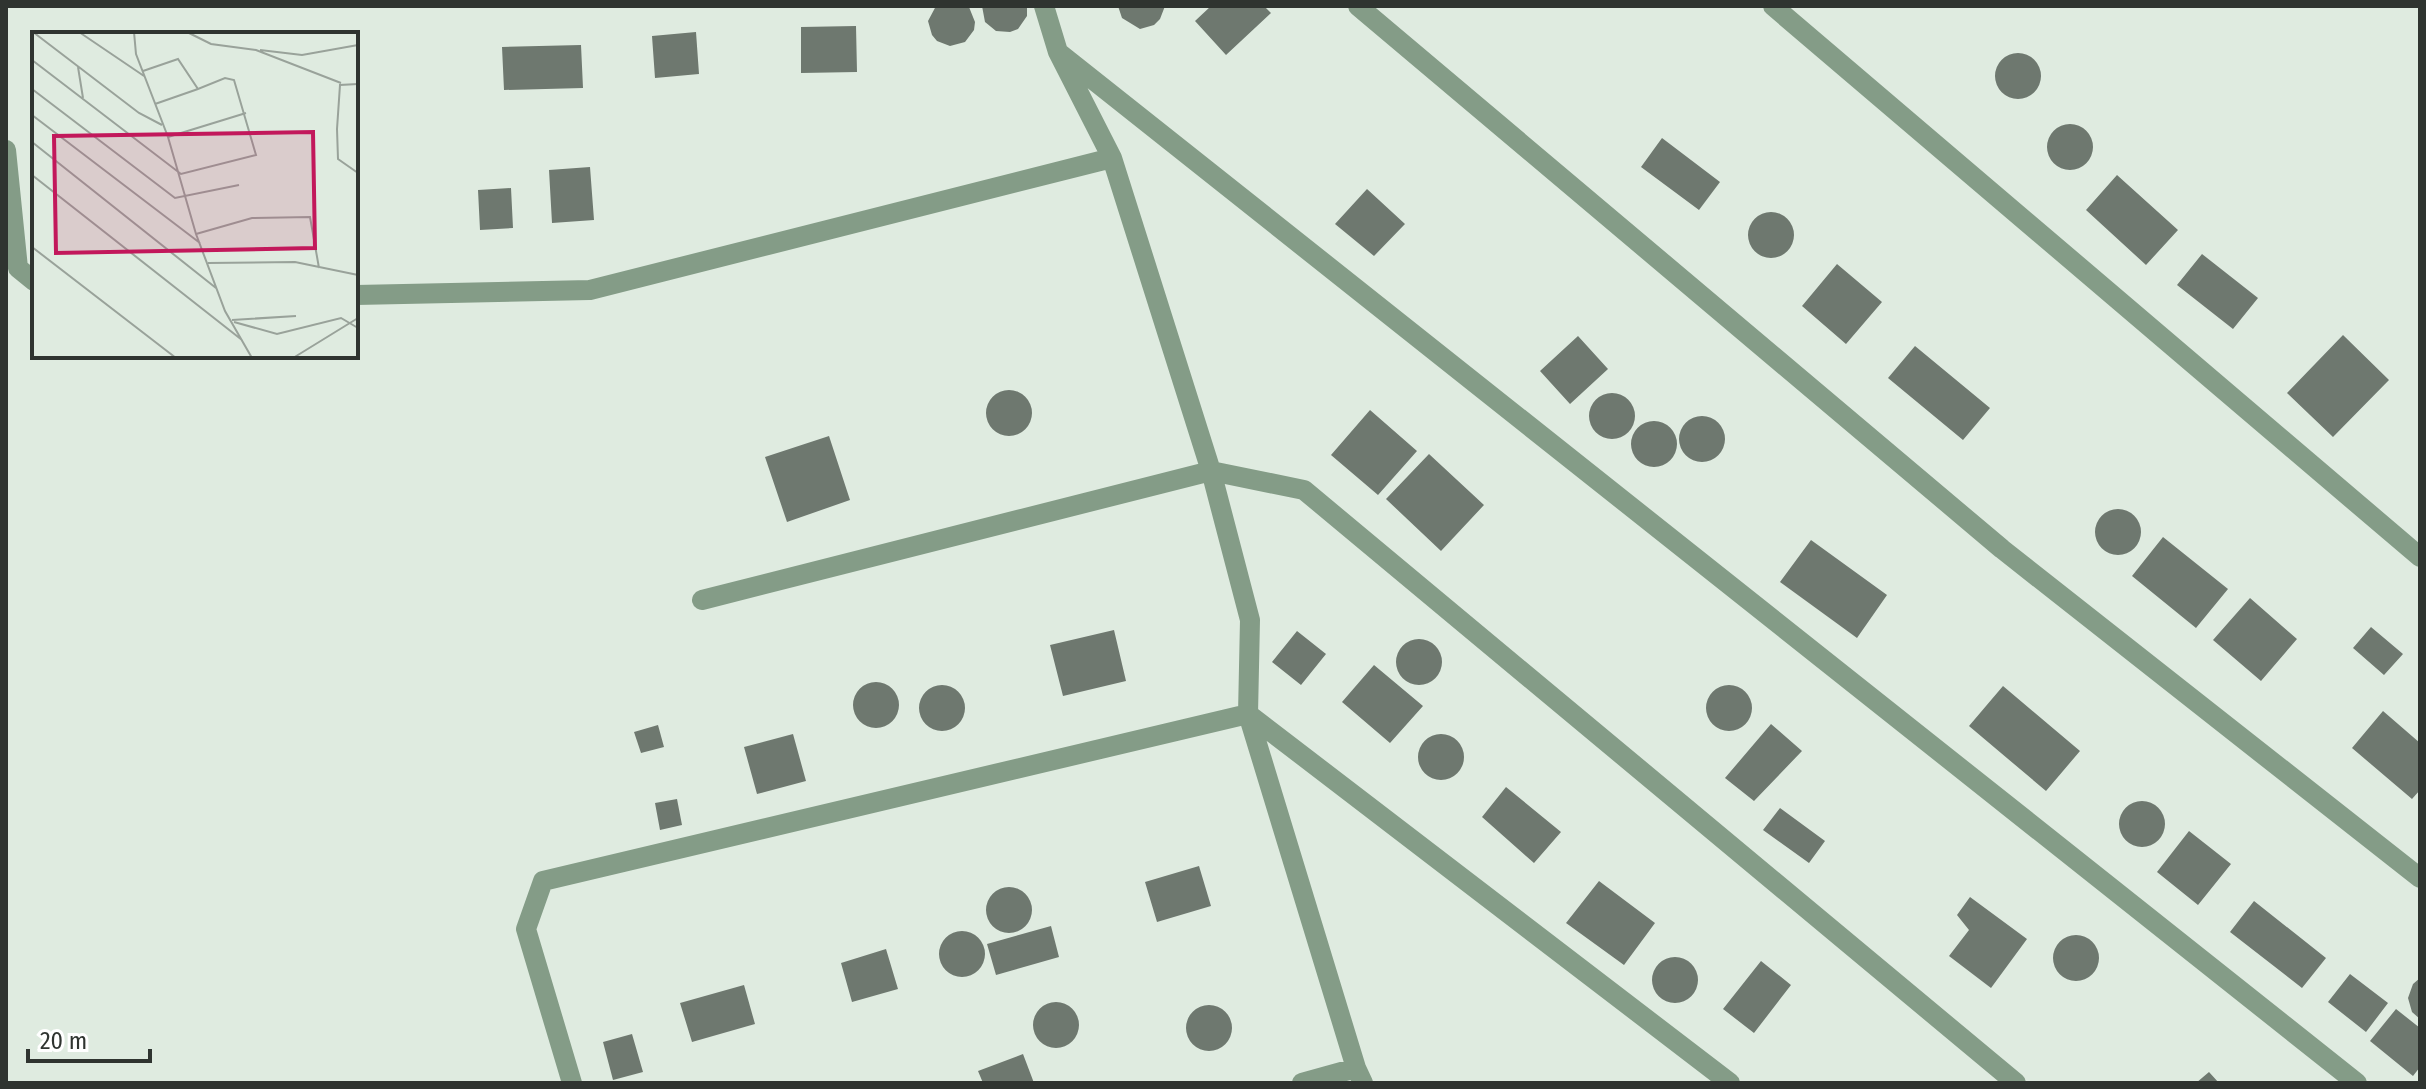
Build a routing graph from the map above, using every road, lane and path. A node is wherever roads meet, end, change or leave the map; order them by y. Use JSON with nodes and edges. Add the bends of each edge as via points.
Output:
{"nodes":[{"id":1,"x":1044,"y":6,"type":"edge"},
{"id":2,"x":1358,"y":6,"type":"edge"},
{"id":3,"x":1773,"y":6,"type":"edge"},
{"id":4,"x":1058,"y":52,"type":"junction"},
{"id":5,"x":6,"y":150,"type":"edge"},
{"id":6,"x":1112,"y":158,"type":"junction"},
{"id":7,"x":32,"y":279,"type":"edge"},
{"id":8,"x":358,"y":295,"type":"edge"},
{"id":9,"x":1211,"y":471,"type":"junction"},
{"id":10,"x":2420,"y":557,"type":"edge"},
{"id":11,"x":702,"y":600,"type":"dead end"},
{"id":12,"x":1248,"y":714,"type":"junction"},
{"id":13,"x":2420,"y":878,"type":"edge"},
{"id":14,"x":1991,"y":1075,"type":"edge"},
{"id":15,"x":1360,"y":1076,"type":"edge"},
{"id":16,"x":572,"y":1083,"type":"edge"},
{"id":17,"x":1302,"y":1083,"type":"edge"},
{"id":18,"x":1730,"y":1083,"type":"edge"},
{"id":19,"x":2016,"y":1083,"type":"edge"},
{"id":20,"x":2357,"y":1083,"type":"edge"}],
"edges":[{"from":1,"to":4,"type":"street"},
{"from":2,"to":13,"type":"street","via":[[2002,549]]},
{"from":3,"to":10,"type":"street"},
{"from":4,"to":6,"type":"street"},
{"from":4,"to":20,"type":"street"},
{"from":5,"to":7,"type":"street","via":[[18,268]]},
{"from":6,"to":8,"type":"street","via":[[590,290]]},
{"from":6,"to":9,"type":"street"},
{"from":9,"to":11,"type":"street"},
{"from":9,"to":12,"type":"street","via":[[1250,620]]},
{"from":9,"to":14,"type":"street","via":[[1304,490]]},
{"from":12,"to":15,"type":"street"},
{"from":12,"to":16,"type":"street","via":[[543,881],[526,929]]},
{"from":12,"to":18,"type":"street"},
{"from":14,"to":19,"type":"street"},
{"from":15,"to":17,"type":"street"}]}
